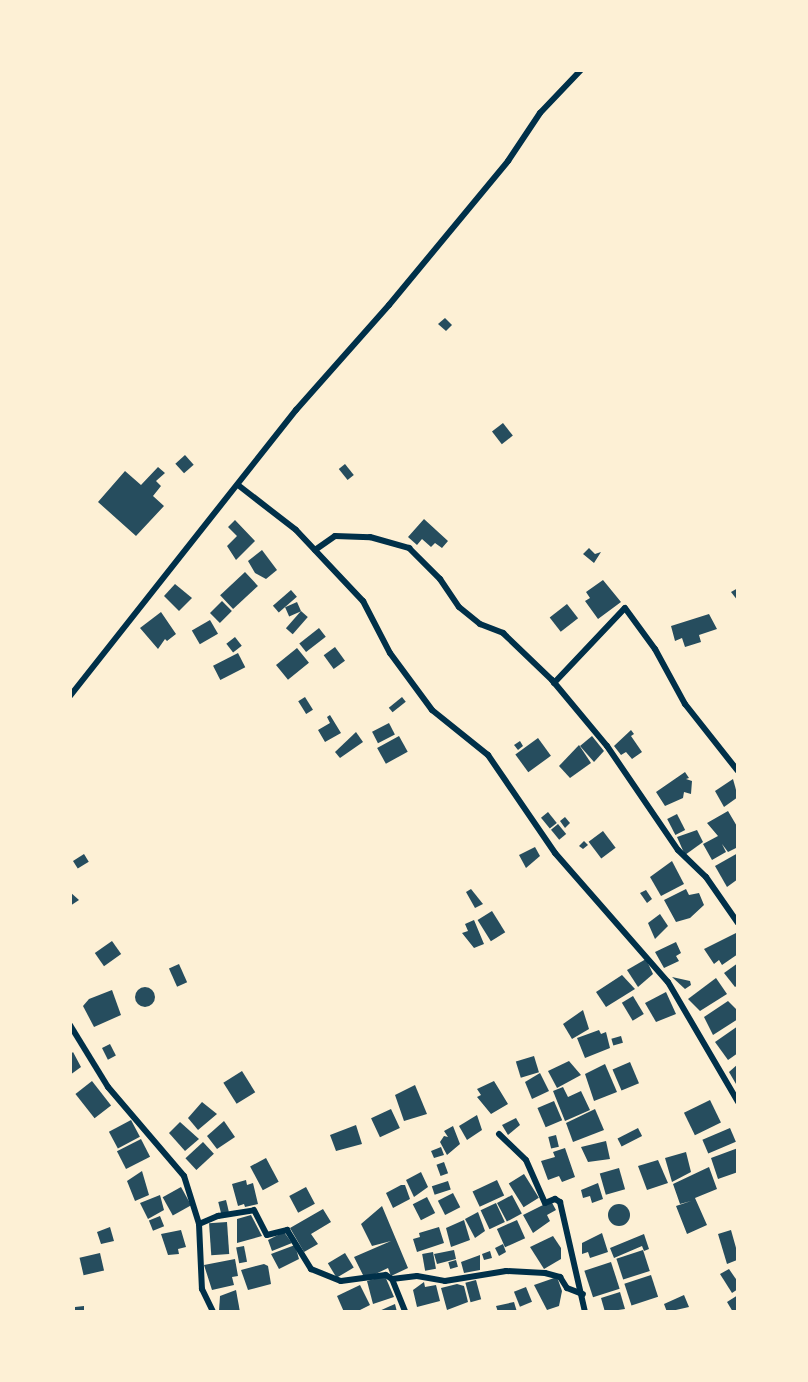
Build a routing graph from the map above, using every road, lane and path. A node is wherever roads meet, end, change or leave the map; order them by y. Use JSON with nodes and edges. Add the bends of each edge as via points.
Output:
{"nodes":[{"id":1,"x":580,"y":70,"type":"edge"},
{"id":2,"x":237,"y":484,"type":"junction"},
{"id":3,"x":315,"y":550,"type":"junction"},
{"id":4,"x":554,"y":683,"type":"junction"},
{"id":5,"x":70,"y":696,"type":"edge"},
{"id":6,"x":738,"y":771,"type":"edge"},
{"id":7,"x":738,"y":923,"type":"edge"},
{"id":8,"x":70,"y":1025,"type":"edge"},
{"id":9,"x":738,"y":1102,"type":"edge"},
{"id":10,"x":499,"y":1134,"type":"dead end"},
{"id":11,"x":199,"y":1224,"type":"junction"},
{"id":12,"x":392,"y":1279,"type":"junction"},
{"id":13,"x":583,"y":1294,"type":"junction"},
{"id":14,"x":213,"y":1311,"type":"edge"},
{"id":15,"x":405,"y":1311,"type":"edge"},
{"id":16,"x":585,"y":1311,"type":"edge"}],
"edges":[{"from":1,"to":2,"type":"street","via":[[540,113],[508,160]]},
{"from":2,"to":3,"type":"street"},
{"from":2,"to":5,"type":"street"},
{"from":3,"to":4,"type":"street","via":[[335,536],[370,537],[409,548],[440,579],[459,608],[480,624],[503,633]]},
{"from":3,"to":9,"type":"street","via":[[363,601],[390,653],[432,710],[488,755],[555,853],[662,974],[700,1031]]},
{"from":4,"to":6,"type":"street","via":[[625,608],[655,649],[685,704]]},
{"from":4,"to":7,"type":"street","via":[[607,746],[678,850],[706,877]]},
{"from":8,"to":11,"type":"street","via":[[108,1087],[184,1176]]},
{"from":10,"to":13,"type":"street","via":[[526,1160],[545,1203],[555,1198],[560,1202],[563,1228]]},
{"from":11,"to":12,"type":"street","via":[[218,1216],[254,1210],[267,1235],[287,1230],[318,1275],[340,1281],[386,1275]]},
{"from":11,"to":14,"type":"street","via":[[202,1288]]},
{"from":12,"to":13,"type":"street","via":[[417,1276],[446,1281],[506,1271],[545,1273],[560,1277],[567,1288]]},
{"from":12,"to":15,"type":"street"},
{"from":13,"to":16,"type":"street"}]}
